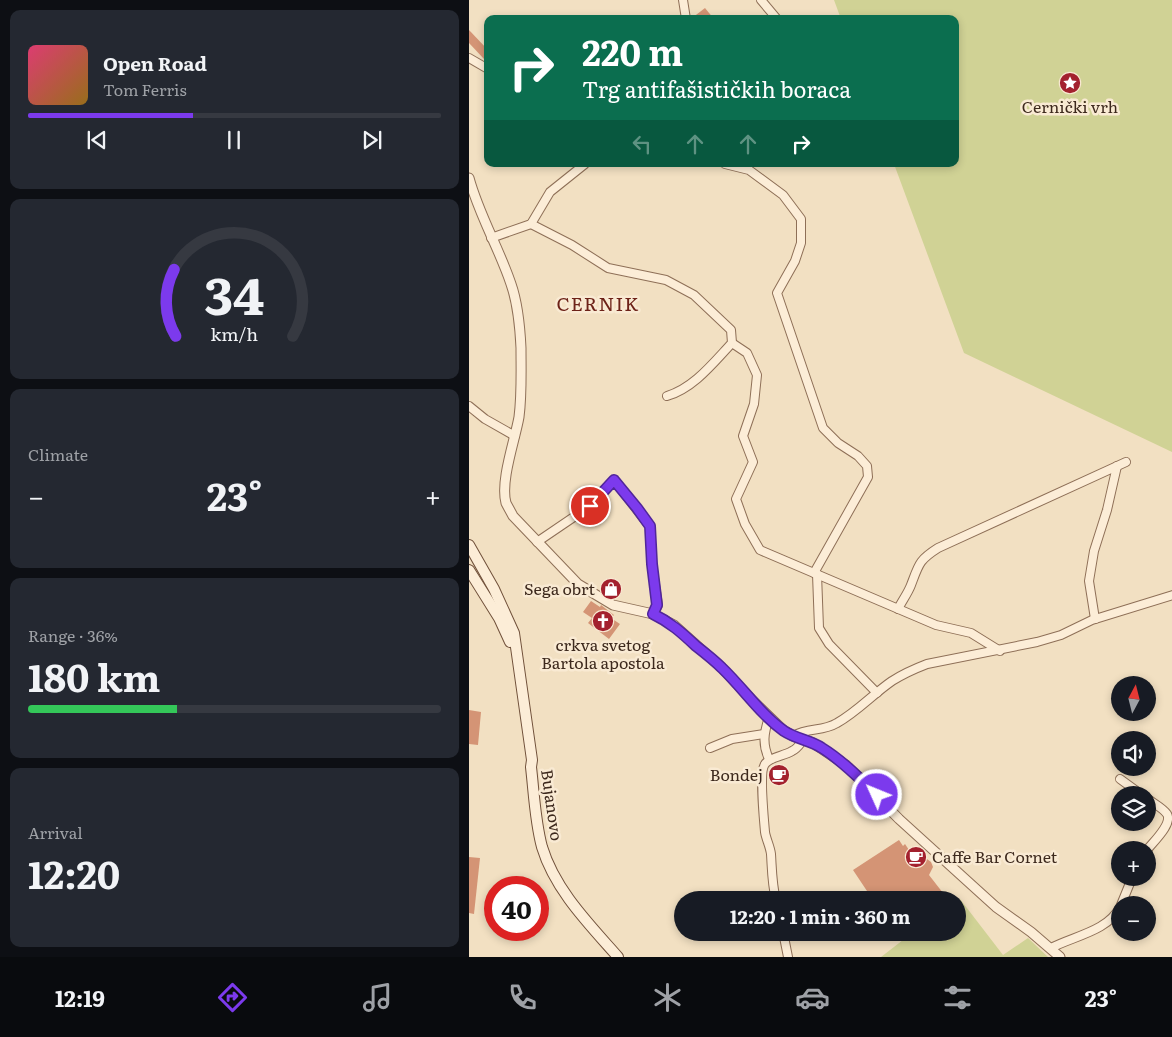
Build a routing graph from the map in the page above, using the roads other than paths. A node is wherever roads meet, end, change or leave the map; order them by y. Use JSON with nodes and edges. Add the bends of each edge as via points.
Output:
{"nodes":[{"id":1,"x":683,"y":0,"type":"edge"},
{"id":2,"x":761,"y":0,"type":"edge"},
{"id":3,"x":685,"y":15,"type":"edge"},
{"id":4,"x":774,"y":15,"type":"edge"},
{"id":5,"x":469,"y":58,"type":"edge"},
{"id":6,"x":484,"y":67,"type":"edge"},
{"id":7,"x":581,"y":167,"type":"edge"},
{"id":8,"x":737,"y":167,"type":"edge"},
{"id":9,"x":469,"y":178,"type":"edge"},
{"id":10,"x":531,"y":224,"type":"junction"},
{"id":11,"x":491,"y":238,"type":"junction"},
{"id":12,"x":732,"y":344,"type":"junction"},
{"id":13,"x":667,"y":396,"type":"dead end"},
{"id":14,"x":469,"y":406,"type":"edge"},
{"id":15,"x":515,"y":436,"type":"junction"},
{"id":16,"x":1126,"y":462,"type":"dead end"},
{"id":17,"x":1117,"y":466,"type":"junction"},
{"id":18,"x":537,"y":542,"type":"junction"},
{"id":19,"x":469,"y":545,"type":"edge"},
{"id":20,"x":469,"y":570,"type":"edge"},
{"id":21,"x":815,"y":573,"type":"junction"},
{"id":22,"x":1172,"y":595,"type":"edge"},
{"id":23,"x":898,"y":610,"type":"junction"},
{"id":24,"x":653,"y":614,"type":"junction"},
{"id":25,"x":1095,"y":619,"type":"junction"},
{"id":26,"x":1000,"y":650,"type":"junction"},
{"id":27,"x":519,"y":664,"type":"junction"},
{"id":28,"x":877,"y":693,"type":"junction"},
{"id":29,"x":769,"y":717,"type":"junction"},
{"id":30,"x":764,"y":734,"type":"junction"},
{"id":31,"x":793,"y":736,"type":"junction"},
{"id":32,"x":803,"y":740,"type":"junction"},
{"id":33,"x":710,"y":748,"type":"dead end"},
{"id":34,"x":769,"y":759,"type":"junction"},
{"id":35,"x":1120,"y":780,"type":"dead end"},
{"id":36,"x":1129,"y":786,"type":"edge"},
{"id":37,"x":1156,"y":805,"type":"edge"},
{"id":38,"x":1154,"y":841,"type":"edge"},
{"id":39,"x":774,"y":891,"type":"edge"},
{"id":40,"x":1111,"y":918,"type":"edge"},
{"id":41,"x":785,"y":941,"type":"edge"},
{"id":42,"x":1051,"y":948,"type":"junction"},
{"id":43,"x":618,"y":957,"type":"edge"},
{"id":44,"x":789,"y":957,"type":"edge"},
{"id":45,"x":1060,"y":957,"type":"edge"}],
"edges":[{"from":1,"to":3,"type":"street"},
{"from":2,"to":4,"type":"street"},
{"from":5,"to":6,"type":"street"},
{"from":7,"to":10,"type":"street","via":[[550,192]]},
{"from":8,"to":21,"type":"street","via":[[749,170],[783,195],[801,219],[801,243],[777,293],[823,428],[867,466],[868,477]]},
{"from":9,"to":11,"type":"street"},
{"from":10,"to":11,"type":"street"},
{"from":10,"to":12,"type":"street","via":[[608,268],[666,280],[694,295],[731,330]]},
{"from":11,"to":15,"type":"street","via":[[517,304],[521,400]]},
{"from":12,"to":13,"type":"street","via":[[697,379],[680,392]]},
{"from":12,"to":21,"type":"street","via":[[747,353],[757,375],[754,404],[743,436],[753,462],[736,499],[745,524],[760,550]]},
{"from":14,"to":15,"type":"street"},
{"from":15,"to":18,"type":"street","via":[[505,479],[506,503],[513,516]]},
{"from":16,"to":17,"type":"street"},
{"from":17,"to":23,"type":"street","via":[[938,548],[917,567]]},
{"from":17,"to":25,"type":"street","via":[[1089,581]]},
{"from":18,"to":24,"type":"street","via":[[588,591],[613,605]]},
{"from":18,"to":24,"type":"street","via":[[590,506],[614,480],[650,526],[657,605]]},
{"from":19,"to":27,"type":"main road","name":"Bujanovo","via":[[514,633]]},
{"from":20,"to":27,"type":"main road","name":"Bujanovo","via":[[499,618]]},
{"from":21,"to":23,"type":"street"},
{"from":21,"to":28,"type":"street","via":[[819,628],[829,644]]},
{"from":22,"to":25,"type":"street"},
{"from":23,"to":26,"type":"street","via":[[971,634]]},
{"from":24,"to":29,"type":"street","via":[[681,631]]},
{"from":25,"to":26,"type":"street","via":[[1052,638]]},
{"from":26,"to":28,"type":"street","via":[[927,664],[902,675]]},
{"from":27,"to":43,"type":"main road","name":"Bujanovo","via":[[543,848],[558,884]]},
{"from":28,"to":31,"type":"street","via":[[838,723],[824,729],[808,729]]},
{"from":29,"to":30,"type":"street"},
{"from":29,"to":31,"type":"street"},
{"from":30,"to":33,"type":"street","via":[[732,739]]},
{"from":30,"to":34,"type":"street"},
{"from":31,"to":32,"type":"street"},
{"from":32,"to":34,"type":"street","via":[[795,750]]},
{"from":32,"to":42,"type":"street","via":[[822,748],[846,765],[899,819],[989,901]]},
{"from":34,"to":39,"type":"street","via":[[763,765],[761,785]]},
{"from":35,"to":36,"type":"street"},
{"from":37,"to":38,"type":"street","via":[[1168,817],[1167,824]]},
{"from":40,"to":42,"type":"street","via":[[1099,927]]},
{"from":41,"to":44,"type":"street"},
{"from":42,"to":45,"type":"street"}]}
